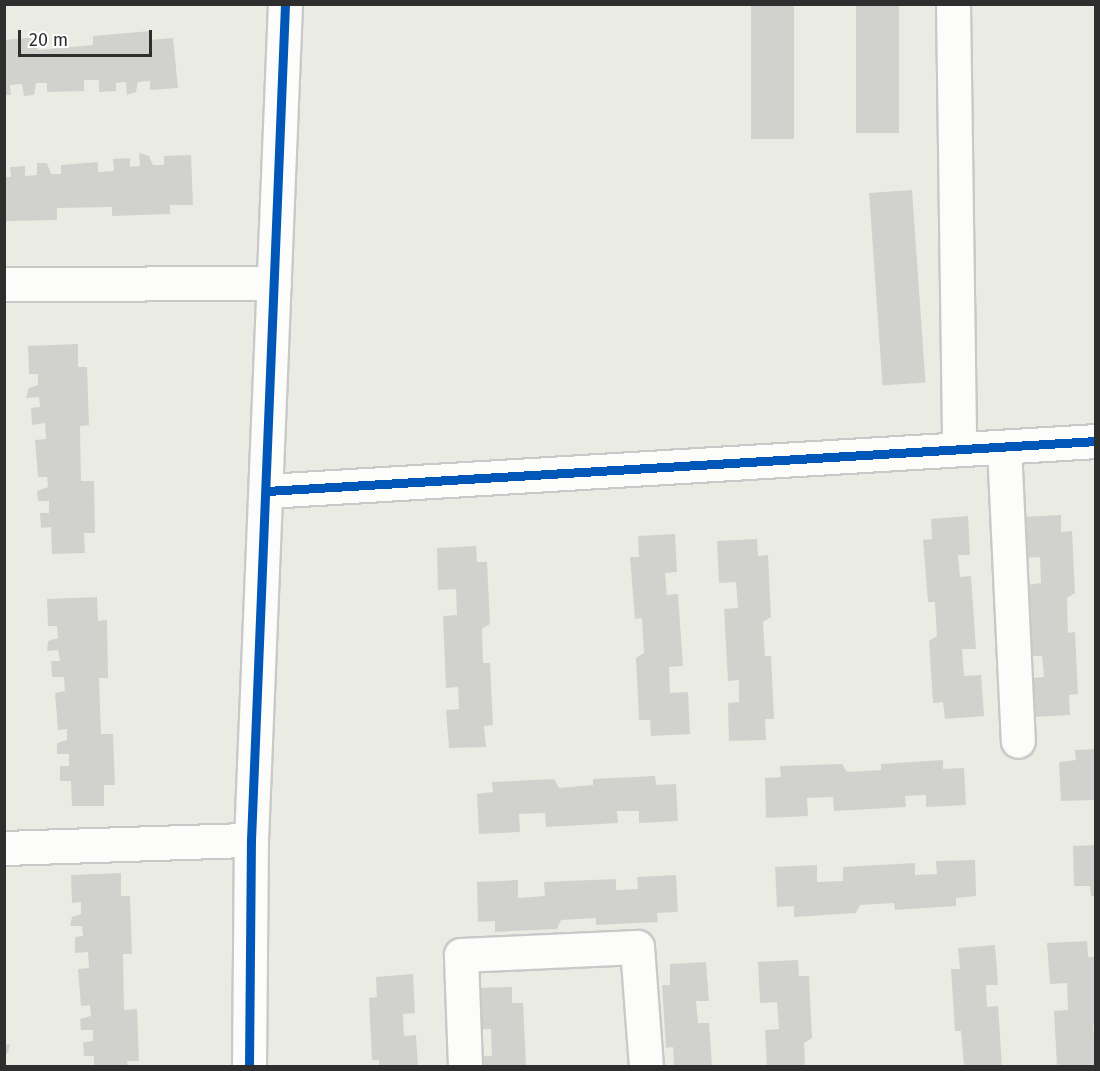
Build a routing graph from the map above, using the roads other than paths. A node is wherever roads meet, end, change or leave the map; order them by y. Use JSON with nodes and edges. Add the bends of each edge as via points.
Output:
{"nodes":[{"id":1,"x":285,"y":4,"type":"edge"},
{"id":2,"x":952,"y":4,"type":"edge"},
{"id":3,"x":274,"y":283,"type":"junction"},
{"id":4,"x":4,"y":284,"type":"edge"},
{"id":5,"x":1095,"y":441,"type":"edge"},
{"id":6,"x":1004,"y":447,"type":"junction"},
{"id":7,"x":959,"y":449,"type":"junction"},
{"id":8,"x":267,"y":491,"type":"junction"},
{"id":9,"x":1018,"y":741,"type":"dead end"},
{"id":10,"x":250,"y":840,"type":"junction"},
{"id":11,"x":4,"y":848,"type":"edge"},
{"id":12,"x":249,"y":1066,"type":"edge"},
{"id":13,"x":465,"y":1066,"type":"edge"},
{"id":14,"x":646,"y":1066,"type":"edge"}],
"edges":[{"from":1,"to":3,"type":"street"},
{"from":2,"to":7,"type":"street"},
{"from":3,"to":4,"type":"street"},
{"from":3,"to":8,"type":"street"},
{"from":5,"to":6,"type":"street"},
{"from":6,"to":7,"type":"street"},
{"from":6,"to":9,"type":"street"},
{"from":7,"to":8,"type":"street"},
{"from":8,"to":10,"type":"street"},
{"from":10,"to":11,"type":"street"},
{"from":10,"to":12,"type":"street"},
{"from":13,"to":14,"type":"street","via":[[461,955],[637,948]]}]}
